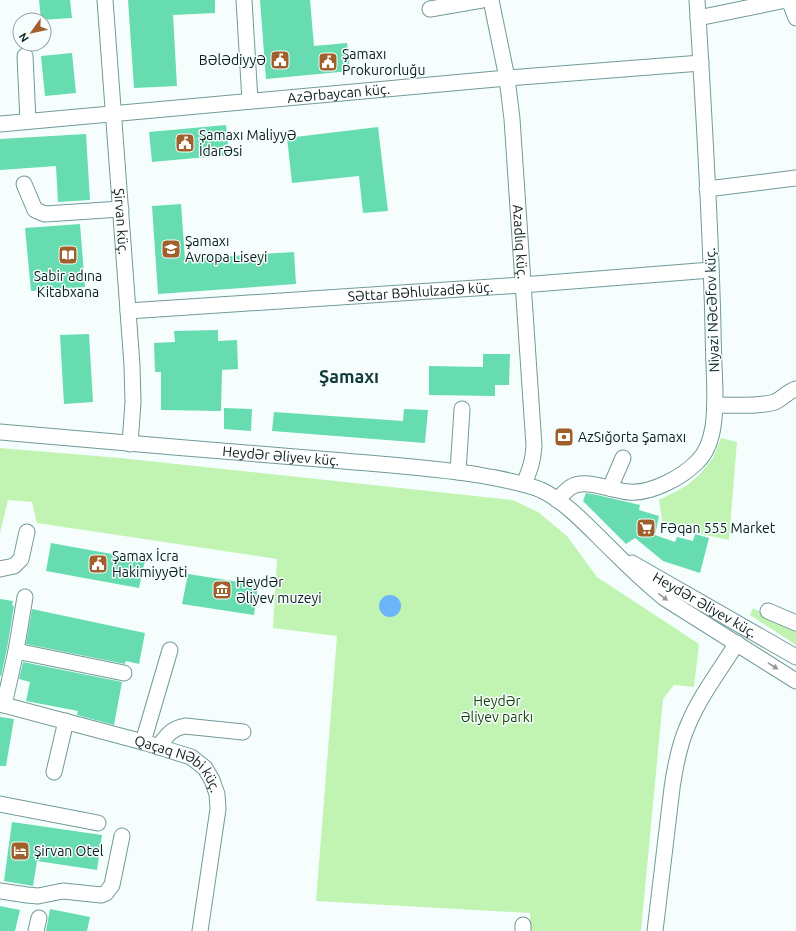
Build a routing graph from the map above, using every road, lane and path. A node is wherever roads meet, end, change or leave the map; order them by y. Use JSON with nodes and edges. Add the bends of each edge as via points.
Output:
{"nodes":[{"id":1,"x":105,"y":0,"type":"edge"},
{"id":2,"x":244,"y":0,"type":"edge"},
{"id":3,"x":482,"y":0,"type":"edge"},
{"id":4,"x":491,"y":0,"type":"edge"},
{"id":5,"x":697,"y":0,"type":"edge"},
{"id":6,"x":430,"y":8,"type":"dead end"},
{"id":7,"x":698,"y":18,"type":"junction"},
{"id":8,"x":796,"y":18,"type":"edge"},
{"id":9,"x":25,"y":56,"type":"dead end"},
{"id":10,"x":701,"y":63,"type":"junction"},
{"id":11,"x":507,"y":78,"type":"junction"},
{"id":12,"x":250,"y":101,"type":"junction"},
{"id":13,"x":113,"y":113,"type":"junction"},
{"id":14,"x":28,"y":121,"type":"junction"},
{"id":15,"x":0,"y":124,"type":"edge"},
{"id":16,"x":796,"y":178,"type":"edge"},
{"id":17,"x":24,"y":184,"type":"dead end"},
{"id":18,"x":707,"y":189,"type":"junction"},
{"id":19,"x":121,"y":209,"type":"junction"},
{"id":20,"x":711,"y":270,"type":"junction"},
{"id":21,"x":522,"y":285,"type":"junction"},
{"id":22,"x":128,"y":311,"type":"junction"},
{"id":23,"x":795,"y":387,"type":"edge"},
{"id":24,"x":716,"y":405,"type":"junction"},
{"id":25,"x":462,"y":409,"type":"dead end"},
{"id":26,"x":0,"y":432,"type":"edge"},
{"id":27,"x":130,"y":444,"type":"junction"},
{"id":28,"x":623,"y":458,"type":"dead end"},
{"id":29,"x":458,"y":472,"type":"junction"},
{"id":30,"x":524,"y":484,"type":"junction"},
{"id":31,"x":610,"y":488,"type":"junction"},
{"id":32,"x":557,"y":500,"type":"junction"},
{"id":33,"x":27,"y":532,"type":"dead end"},
{"id":34,"x":614,"y":552,"type":"junction"},
{"id":35,"x":0,"y":569,"type":"edge"},
{"id":36,"x":25,"y":597,"type":"dead end"},
{"id":37,"x":768,"y":611,"type":"dead end"},
{"id":38,"x":796,"y":621,"type":"edge"},
{"id":39,"x":737,"y":643,"type":"junction"},
{"id":40,"x":170,"y":650,"type":"dead end"},
{"id":41,"x":16,"y":651,"type":"junction"},
{"id":42,"x":796,"y":657,"type":"edge"},
{"id":43,"x":124,"y":673,"type":"dead end"},
{"id":44,"x":796,"y":681,"type":"edge"},
{"id":45,"x":2,"y":704,"type":"edge"},
{"id":46,"x":66,"y":721,"type":"junction"},
{"id":47,"x":243,"y":732,"type":"dead end"},
{"id":48,"x":143,"y":742,"type":"junction"},
{"id":49,"x":158,"y":747,"type":"junction"},
{"id":50,"x":54,"y":772,"type":"dead end"},
{"id":51,"x":0,"y":804,"type":"edge"},
{"id":52,"x":98,"y":824,"type":"dead end"},
{"id":53,"x":122,"y":836,"type":"dead end"},
{"id":54,"x":0,"y":891,"type":"edge"},
{"id":55,"x":200,"y":931,"type":"edge"},
{"id":56,"x":655,"y":931,"type":"edge"}],
"edges":[{"from":1,"to":13,"type":"street","name":"Şirvan küç."},
{"from":2,"to":12,"type":"street"},
{"from":3,"to":6,"type":"street"},
{"from":4,"to":11,"type":"street","name":"Azadlıq küç."},
{"from":5,"to":7,"type":"street","name":"Niyazi Nəcəfov küç."},
{"from":7,"to":8,"type":"street","via":[[786,0],[792,5]]},
{"from":7,"to":10,"type":"street","name":"Niyazi Nəcəfov küç."},
{"from":9,"to":14,"type":"street"},
{"from":10,"to":11,"type":"street","name":"Azərbaycan küç."},
{"from":10,"to":18,"type":"street","name":"Niyazi Nəcəfov küç."},
{"from":11,"to":12,"type":"street","name":"Azərbaycan küç."},
{"from":11,"to":21,"type":"street","name":"Azadlıq küç.","via":[[512,119]]},
{"from":12,"to":13,"type":"street","name":"Azərbaycan küç."},
{"from":13,"to":14,"type":"street","name":"Azərbaycan küç."},
{"from":13,"to":19,"type":"street","name":"Şirvan küç."},
{"from":14,"to":15,"type":"street","name":"Azərbaycan küç."},
{"from":16,"to":18,"type":"street"},
{"from":17,"to":19,"type":"street","via":[[35,210],[45,214]]},
{"from":18,"to":20,"type":"street","name":"Niyazi Nəcəfov küç."},
{"from":19,"to":22,"type":"street","name":"Şirvan küç."},
{"from":20,"to":21,"type":"street","name":"Səttar Bəhlulzadə küç."},
{"from":20,"to":24,"type":"street","name":"Niyazi Nəcəfov küç."},
{"from":21,"to":22,"type":"street","name":"Səttar Bəhlulzadə küç."},
{"from":21,"to":30,"type":"street","name":"Azadlıq küç.","via":[[534,446],[531,467]]},
{"from":22,"to":27,"type":"street","name":"Şirvan küç.","via":[[133,402]]},
{"from":23,"to":24,"type":"street","via":[[776,401],[762,404]]},
{"from":24,"to":31,"type":"street","name":"Niyazi Nəcəfov küç.","via":[[708,448],[689,470],[656,488],[629,492]]},
{"from":25,"to":29,"type":"street"},
{"from":26,"to":27,"type":"street","name":"Heydər Əliyev küç."},
{"from":27,"to":29,"type":"street","name":"Heydər Əliyev küç."},
{"from":28,"to":31,"type":"street"},
{"from":29,"to":30,"type":"street","name":"Heydər Əliyev küç."},
{"from":30,"to":32,"type":"street","name":"Heydər Əliyev küç.","via":[[541,490]]},
{"from":31,"to":32,"type":"street","name":"Niyazi Nəcəfov küç.","via":[[580,484],[572,486]]},
{"from":32,"to":34,"type":"street","name":"Heydər Əliyev küç."},
{"from":33,"to":35,"type":"street","via":[[21,559],[14,566]]},
{"from":34,"to":39,"type":"street","one_way":true,"via":[[664,598]]},
{"from":34,"to":42,"type":"street","name":"Heydər Əliyev küç."},
{"from":36,"to":41,"type":"street"},
{"from":37,"to":38,"type":"street"},
{"from":39,"to":44,"type":"street","one_way":true},
{"from":39,"to":56,"type":"street","via":[[699,702],[681,745],[672,788]]},
{"from":40,"to":48,"type":"street"},
{"from":41,"to":43,"type":"street"},
{"from":41,"to":45,"type":"street"},
{"from":45,"to":46,"type":"street","name":"Qaçaq Nəbi küç."},
{"from":46,"to":48,"type":"street","name":"Qaçaq Nəbi küç."},
{"from":46,"to":50,"type":"street"},
{"from":47,"to":49,"type":"street","via":[[185,726],[170,732]]},
{"from":48,"to":49,"type":"street","name":"Qaçaq Nəbi küç."},
{"from":49,"to":55,"type":"street","name":"Qaçaq Nəbi küç.","via":[[191,757],[205,768],[217,794],[218,809]]},
{"from":51,"to":52,"type":"street"},
{"from":53,"to":54,"type":"street","via":[[112,885],[106,893],[63,891],[38,896]]}]}
